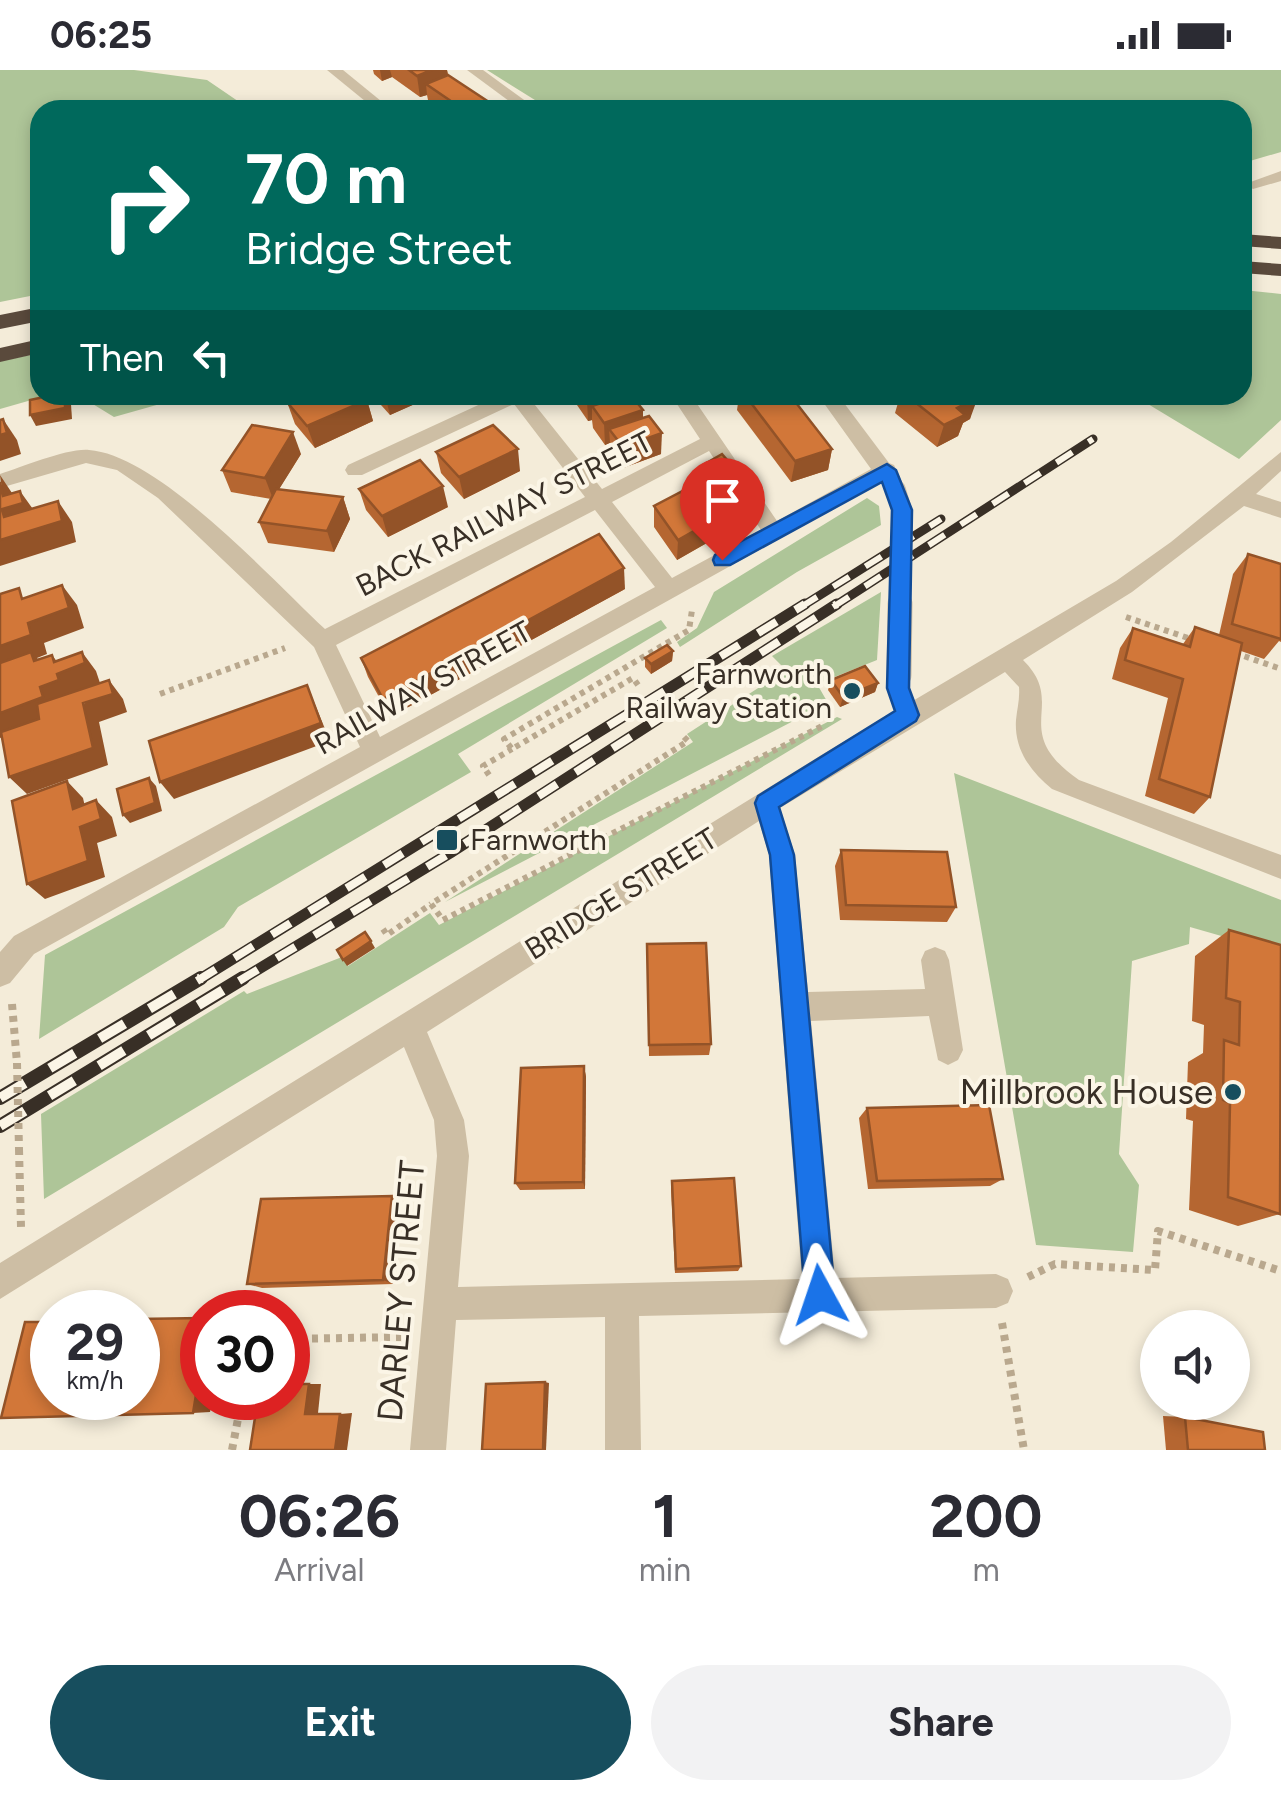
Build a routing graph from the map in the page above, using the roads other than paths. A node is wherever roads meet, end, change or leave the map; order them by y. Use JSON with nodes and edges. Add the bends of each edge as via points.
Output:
{"nodes":[{"id":1,"x":474,"y":70,"type":"edge"},
{"id":2,"x":343,"y":72,"type":"edge"},
{"id":3,"x":374,"y":100,"type":"edge"},
{"id":4,"x":517,"y":100,"type":"edge"},
{"id":5,"x":1281,"y":176,"type":"edge"},
{"id":6,"x":1253,"y":184,"type":"dead end"},
{"id":7,"x":1252,"y":241,"type":"edge"},
{"id":8,"x":1281,"y":243,"type":"edge"},
{"id":9,"x":1252,"y":267,"type":"edge"},
{"id":10,"x":1281,"y":270,"type":"edge"},
{"id":11,"x":30,"y":316,"type":"edge"},
{"id":12,"x":0,"y":322,"type":"edge"},
{"id":13,"x":30,"y":348,"type":"edge"},
{"id":14,"x":0,"y":354,"type":"edge"},
{"id":15,"x":495,"y":405,"type":"edge"},
{"id":16,"x":525,"y":405,"type":"edge"},
{"id":17,"x":689,"y":405,"type":"edge"},
{"id":18,"x":835,"y":405,"type":"edge"},
{"id":19,"x":712,"y":441,"type":"junction"},
{"id":20,"x":1281,"y":458,"type":"edge"},
{"id":21,"x":355,"y":470,"type":"dead end"},
{"id":22,"x":891,"y":480,"type":"junction"},
{"id":23,"x":0,"y":482,"type":"edge"},
{"id":24,"x":1243,"y":498,"type":"junction"},
{"id":25,"x":600,"y":499,"type":"junction"},
{"id":26,"x":1281,"y":510,"type":"edge"},
{"id":27,"x":773,"y":531,"type":"junction"},
{"id":28,"x":669,"y":590,"type":"junction"},
{"id":29,"x":320,"y":639,"type":"junction"},
{"id":30,"x":1005,"y":658,"type":"junction"},
{"id":31,"x":908,"y":715,"type":"junction"},
{"id":32,"x":375,"y":752,"type":"junction"},
{"id":33,"x":766,"y":803,"type":"junction"},
{"id":34,"x":1281,"y":868,"type":"edge"},
{"id":35,"x":935,"y":960,"type":"dead end"},
{"id":36,"x":5,"y":965,"type":"edge"},
{"id":37,"x":941,"y":1002,"type":"junction"},
{"id":38,"x":795,"y":1007,"type":"junction"},
{"id":39,"x":410,"y":1026,"type":"junction"},
{"id":40,"x":948,"y":1050,"type":"dead end"},
{"id":41,"x":6,"y":1280,"type":"edge"},
{"id":42,"x":996,"y":1291,"type":"road end"},
{"id":43,"x":820,"y":1295,"type":"junction"},
{"id":44,"x":622,"y":1300,"type":"junction"},
{"id":45,"x":439,"y":1320,"type":"junction"},
{"id":46,"x":428,"y":1450,"type":"edge"},
{"id":47,"x":623,"y":1450,"type":"edge"}],
"edges":[{"from":1,"to":4,"type":"street"},
{"from":2,"to":3,"type":"street"},
{"from":5,"to":6,"type":"street"},
{"from":7,"to":8,"type":"highway"},
{"from":9,"to":10,"type":"highway"},
{"from":11,"to":12,"type":"highway"},
{"from":13,"to":14,"type":"highway"},
{"from":15,"to":21,"type":"street"},
{"from":16,"to":25,"type":"street"},
{"from":17,"to":19,"type":"street"},
{"from":18,"to":22,"type":"street"},
{"from":19,"to":25,"type":"street","name":"BACK RAILWAY STREET"},
{"from":19,"to":27,"type":"street"},
{"from":20,"to":24,"type":"street","name":"BRIDGE STREET"},
{"from":22,"to":27,"type":"street","name":"RAILWAY STREET"},
{"from":22,"to":31,"type":"street","bridge":true,"via":[[902,510],[898,688]]},
{"from":23,"to":29,"type":"street","via":[[86,456],[123,464],[165,493]]},
{"from":24,"to":26,"type":"street"},
{"from":24,"to":30,"type":"street","name":"BRIDGE STREET","via":[[1092,606]]},
{"from":25,"to":28,"type":"street"},
{"from":25,"to":29,"type":"street","name":"BACK RAILWAY STREET"},
{"from":27,"to":28,"type":"street","name":"RAILWAY STREET"},
{"from":28,"to":32,"type":"street","name":"RAILWAY STREET"},
{"from":29,"to":32,"type":"street"},
{"from":30,"to":31,"type":"street","name":"BRIDGE STREET"},
{"from":30,"to":34,"type":"street","via":[[1029,682],[1028,740],[1050,775]]},
{"from":31,"to":33,"type":"street","name":"BRIDGE STREET"},
{"from":32,"to":36,"type":"street","name":"RAILWAY STREET","via":[[24,944]]},
{"from":33,"to":38,"type":"street","via":[[782,855]]},
{"from":33,"to":39,"type":"street","name":"BRIDGE STREET"},
{"from":35,"to":37,"type":"street"},
{"from":37,"to":38,"type":"street"},
{"from":37,"to":40,"type":"street"},
{"from":38,"to":43,"type":"street"},
{"from":39,"to":41,"type":"street","name":"BRIDGE STREET"},
{"from":39,"to":45,"type":"street","name":"DARLEY STREET","via":[[449,1120],[454,1156]]},
{"from":42,"to":43,"type":"street"},
{"from":43,"to":44,"type":"street"},
{"from":44,"to":45,"type":"street"},
{"from":44,"to":47,"type":"street"},
{"from":45,"to":46,"type":"street","name":"DARLEY STREET"}]}
